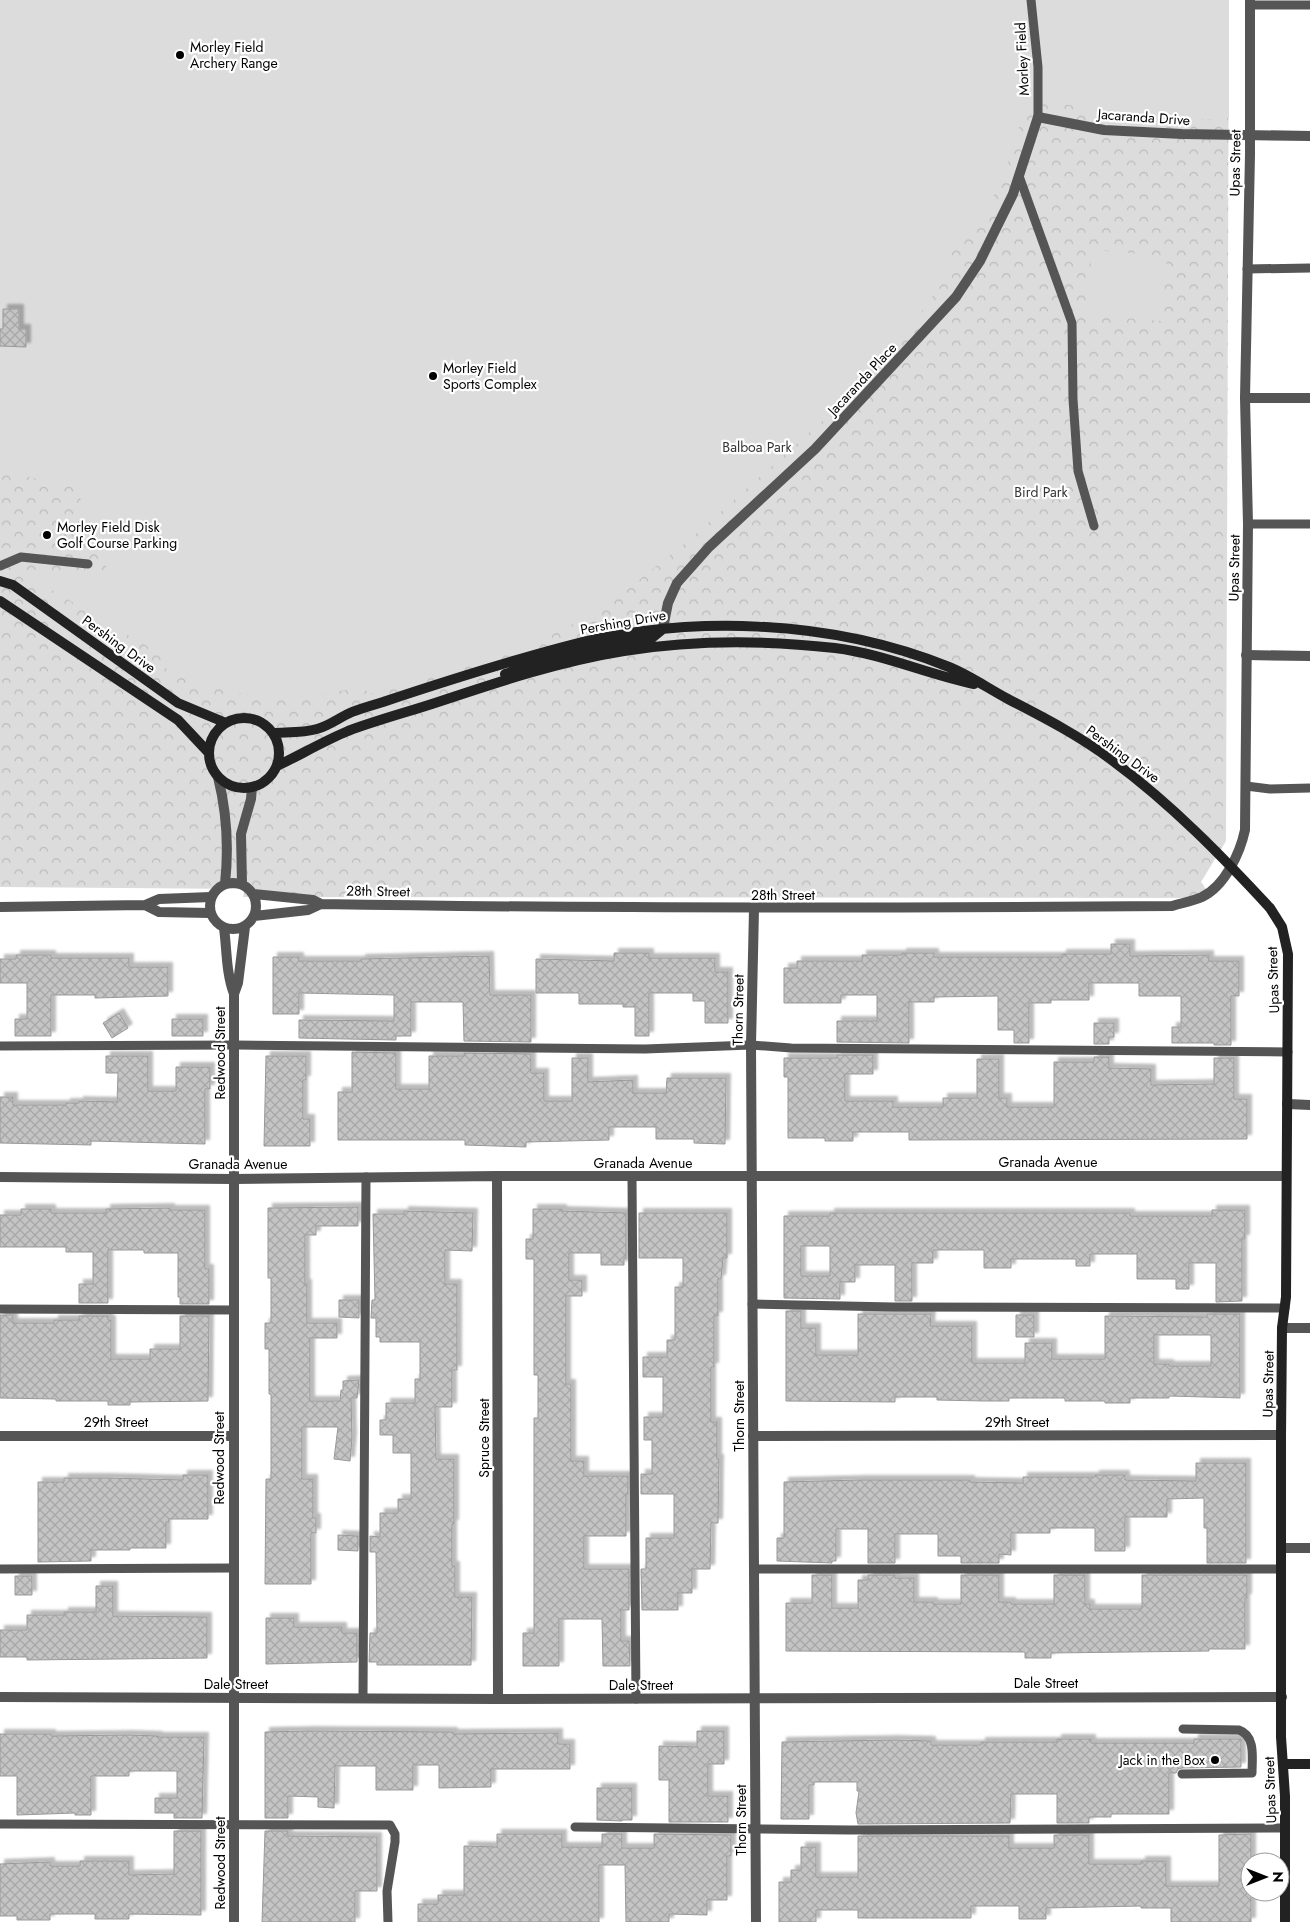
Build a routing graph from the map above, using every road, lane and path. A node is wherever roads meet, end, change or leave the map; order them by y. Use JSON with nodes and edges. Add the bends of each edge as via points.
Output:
{"nodes":[{"id":1,"x":1031,"y":0,"type":"edge"},
{"id":2,"x":1250,"y":3,"type":"edge"},
{"id":3,"x":1310,"y":5,"type":"edge"},
{"id":4,"x":1038,"y":117,"type":"junction"},
{"id":5,"x":1250,"y":135,"type":"junction"},
{"id":6,"x":1310,"y":136,"type":"edge"},
{"id":7,"x":1019,"y":176,"type":"junction"},
{"id":8,"x":1310,"y":268,"type":"edge"},
{"id":9,"x":1247,"y":269,"type":"junction"},
{"id":10,"x":1245,"y":398,"type":"junction"},
{"id":11,"x":1310,"y":398,"type":"edge"},
{"id":12,"x":1248,"y":524,"type":"junction"},
{"id":13,"x":1310,"y":524,"type":"edge"},
{"id":14,"x":1094,"y":526,"type":"dead end"},
{"id":15,"x":88,"y":564,"type":"dead end"},
{"id":16,"x":0,"y":566,"type":"edge"},
{"id":17,"x":0,"y":581,"type":"edge"},
{"id":18,"x":0,"y":601,"type":"edge"},
{"id":19,"x":663,"y":628,"type":"junction"},
{"id":20,"x":1246,"y":655,"type":"junction"},
{"id":21,"x":1310,"y":656,"type":"edge"},
{"id":22,"x":982,"y":686,"type":"junction"},
{"id":23,"x":474,"y":690,"type":"junction"},
{"id":24,"x":226,"y":723,"type":"junction"},
{"id":25,"x":273,"y":733,"type":"junction"},
{"id":26,"x":209,"y":753,"type":"junction"},
{"id":27,"x":277,"y":766,"type":"junction"},
{"id":28,"x":218,"y":777,"type":"junction"},
{"id":29,"x":1246,"y":786,"type":"junction"},
{"id":30,"x":252,"y":787,"type":"junction"},
{"id":31,"x":1310,"y":788,"type":"edge"},
{"id":32,"x":1231,"y":868,"type":"junction"},
{"id":33,"x":225,"y":884,"type":"junction"},
{"id":34,"x":242,"y":884,"type":"junction"},
{"id":35,"x":254,"y":894,"type":"junction"},
{"id":36,"x":211,"y":897,"type":"junction"},
{"id":37,"x":321,"y":904,"type":"junction"},
{"id":38,"x":145,"y":906,"type":"junction"},
{"id":39,"x":0,"y":907,"type":"edge"},
{"id":40,"x":754,"y":909,"type":"junction"},
{"id":41,"x":210,"y":912,"type":"junction"},
{"id":42,"x":254,"y":916,"type":"junction"},
{"id":43,"x":245,"y":927,"type":"junction"},
{"id":44,"x":224,"y":928,"type":"junction"},
{"id":45,"x":234,"y":994,"type":"junction"},
{"id":46,"x":234,"y":1045,"type":"junction"},
{"id":47,"x":751,"y":1045,"type":"junction"},
{"id":48,"x":0,"y":1046,"type":"edge"},
{"id":49,"x":1288,"y":1052,"type":"junction"},
{"id":50,"x":1287,"y":1104,"type":"junction"},
{"id":51,"x":1310,"y":1105,"type":"edge"},
{"id":52,"x":497,"y":1176,"type":"junction"},
{"id":53,"x":753,"y":1176,"type":"junction"},
{"id":54,"x":1286,"y":1176,"type":"junction"},
{"id":55,"x":0,"y":1177,"type":"edge"},
{"id":56,"x":366,"y":1177,"type":"junction"},
{"id":57,"x":632,"y":1177,"type":"junction"},
{"id":58,"x":233,"y":1179,"type":"junction"},
{"id":59,"x":752,"y":1304,"type":"junction"},
{"id":60,"x":1285,"y":1308,"type":"junction"},
{"id":61,"x":0,"y":1309,"type":"edge"},
{"id":62,"x":233,"y":1310,"type":"junction"},
{"id":63,"x":1282,"y":1328,"type":"junction"},
{"id":64,"x":1310,"y":1328,"type":"edge"},
{"id":65,"x":1281,"y":1435,"type":"junction"},
{"id":66,"x":0,"y":1436,"type":"edge"},
{"id":67,"x":233,"y":1436,"type":"junction"},
{"id":68,"x":753,"y":1436,"type":"junction"},
{"id":69,"x":1282,"y":1548,"type":"junction"},
{"id":70,"x":1310,"y":1548,"type":"edge"},
{"id":71,"x":233,"y":1568,"type":"junction"},
{"id":72,"x":0,"y":1569,"type":"edge"},
{"id":73,"x":754,"y":1569,"type":"junction"},
{"id":74,"x":1281,"y":1569,"type":"junction"},
{"id":75,"x":0,"y":1697,"type":"edge"},
{"id":76,"x":1282,"y":1697,"type":"junction"},
{"id":77,"x":233,"y":1698,"type":"junction"},
{"id":78,"x":363,"y":1698,"type":"junction"},
{"id":79,"x":755,"y":1698,"type":"junction"},
{"id":80,"x":498,"y":1699,"type":"junction"},
{"id":81,"x":636,"y":1699,"type":"junction"},
{"id":82,"x":1183,"y":1729,"type":"dead end"},
{"id":83,"x":1283,"y":1764,"type":"junction"},
{"id":84,"x":1310,"y":1764,"type":"edge"},
{"id":85,"x":1182,"y":1774,"type":"dead end"},
{"id":86,"x":0,"y":1824,"type":"edge"},
{"id":87,"x":234,"y":1826,"type":"junction"},
{"id":88,"x":575,"y":1827,"type":"dead end"},
{"id":89,"x":755,"y":1828,"type":"junction"},
{"id":90,"x":1285,"y":1828,"type":"junction"},
{"id":91,"x":234,"y":1922,"type":"edge"},
{"id":92,"x":388,"y":1922,"type":"edge"},
{"id":93,"x":756,"y":1922,"type":"edge"},
{"id":94,"x":1285,"y":1922,"type":"edge"}],
"edges":[{"from":1,"to":4,"type":"lane","name":"Morley Field","via":[[1038,67]]},
{"from":2,"to":3,"type":"lane"},
{"from":2,"to":5,"type":"street","name":"Upas Street"},
{"from":4,"to":5,"type":"street","name":"Jacaranda Drive","via":[[1104,130]]},
{"from":4,"to":7,"type":"street","name":"Jacaranda Place"},
{"from":5,"to":6,"type":"street","name":"Jacaranda Drive"},
{"from":5,"to":9,"type":"street","name":"Upas Street"},
{"from":7,"to":14,"type":"lane","via":[[1072,323],[1078,471]]},
{"from":7,"to":19,"type":"street","name":"Jacaranda Place","via":[[980,261],[956,297],[815,449],[709,547],[677,583],[668,603]]},
{"from":8,"to":9,"type":"lane"},
{"from":9,"to":10,"type":"street","name":"Upas Street"},
{"from":10,"to":11,"type":"street"},
{"from":10,"to":12,"type":"street","name":"Upas Street"},
{"from":12,"to":13,"type":"lane"},
{"from":12,"to":20,"type":"street","name":"Upas Street"},
{"from":15,"to":16,"type":"lane","via":[[21,557]]},
{"from":17,"to":24,"type":"main road","name":"Pershing Drive","via":[[13,585],[178,703]]},
{"from":18,"to":26,"type":"main road","name":"Pershing Drive","via":[[178,720]]},
{"from":19,"to":22,"type":"main road","name":"Pershing Drive","via":[[753,627],[864,640],[922,656],[954,669]]},
{"from":19,"to":23,"type":"main road","via":[[652,638],[568,655],[507,674]]},
{"from":19,"to":25,"type":"main road","name":"Pershing Drive","via":[[566,646],[354,711],[317,729]]},
{"from":20,"to":21,"type":"street"},
{"from":20,"to":29,"type":"street","name":"Upas Street"},
{"from":22,"to":23,"type":"main road","name":"Pershing Drive","via":[[885,658],[836,648],[712,642],[622,651]]},
{"from":22,"to":32,"type":"main road","name":"Pershing Drive","via":[[1038,714],[1110,759],[1147,788]]},
{"from":23,"to":27,"type":"main road","name":"Pershing Drive","via":[[348,731]]},
{"from":24,"to":25,"type":"main road","via":[[235,719],[256,720]]},
{"from":24,"to":26,"type":"main road","via":[[211,741]]},
{"from":25,"to":27,"type":"main road","via":[[279,749]]},
{"from":26,"to":28,"type":"main road"},
{"from":27,"to":30,"type":"main road","via":[[267,780]]},
{"from":28,"to":30,"type":"main road","via":[[234,787]]},
{"from":28,"to":33,"type":"street","via":[[226,816]]},
{"from":29,"to":31,"type":"lane"},
{"from":29,"to":32,"type":"street","name":"Upas Street","via":[[1245,830]]},
{"from":30,"to":34,"type":"street","via":[[240,834]]},
{"from":32,"to":40,"type":"street","name":"28th Street","via":[[1204,896],[1172,906]]},
{"from":32,"to":49,"type":"main road","name":"Upas Street","via":[[1270,908],[1282,927],[1288,954]]},
{"from":33,"to":34,"type":"street"},
{"from":33,"to":36,"type":"street"},
{"from":34,"to":35,"type":"street"},
{"from":35,"to":37,"type":"street","name":"28th Street","via":[[313,900]]},
{"from":35,"to":42,"type":"street"},
{"from":36,"to":38,"type":"street","via":[[159,899]]},
{"from":36,"to":41,"type":"street"},
{"from":37,"to":40,"type":"street","name":"28th Street"},
{"from":37,"to":42,"type":"street","name":"28th Street","via":[[308,910]]},
{"from":38,"to":39,"type":"street"},
{"from":38,"to":41,"type":"street","via":[[159,912]]},
{"from":40,"to":47,"type":"street","name":"Thorn Street"},
{"from":41,"to":44,"type":"street"},
{"from":42,"to":43,"type":"street"},
{"from":43,"to":44,"type":"street"},
{"from":43,"to":45,"type":"street","name":"Redwood Street"},
{"from":44,"to":45,"type":"street","name":"Redwood Street","via":[[229,980]]},
{"from":45,"to":46,"type":"street","name":"Redwood Street"},
{"from":46,"to":47,"type":"lane","via":[[645,1049]]},
{"from":46,"to":48,"type":"lane"},
{"from":46,"to":58,"type":"street","name":"Redwood Street"},
{"from":47,"to":49,"type":"lane"},
{"from":47,"to":53,"type":"street","name":"Thorn Street"},
{"from":49,"to":50,"type":"main road","name":"Upas Street"},
{"from":50,"to":51,"type":"street"},
{"from":50,"to":54,"type":"main road","name":"Upas Street"},
{"from":52,"to":56,"type":"street","name":"Granada Avenue"},
{"from":52,"to":57,"type":"street","name":"Granada Avenue"},
{"from":52,"to":80,"type":"street","name":"Spruce Street"},
{"from":53,"to":54,"type":"street","name":"Granada Avenue"},
{"from":53,"to":57,"type":"street","name":"Granada Avenue"},
{"from":53,"to":59,"type":"street","name":"Thorn Street"},
{"from":54,"to":60,"type":"main road","name":"Upas Street"},
{"from":55,"to":58,"type":"street","name":"Granada Avenue"},
{"from":56,"to":58,"type":"street","name":"Granada Avenue"},
{"from":56,"to":78,"type":"lane"},
{"from":57,"to":81,"type":"lane"},
{"from":58,"to":62,"type":"street","name":"Redwood Street"},
{"from":59,"to":60,"type":"lane"},
{"from":59,"to":68,"type":"street","name":"Thorn Street"},
{"from":60,"to":63,"type":"main road","name":"Upas Street"},
{"from":61,"to":62,"type":"lane"},
{"from":62,"to":67,"type":"street","name":"Redwood Street"},
{"from":63,"to":64,"type":"street"},
{"from":63,"to":65,"type":"main road","name":"Upas Street"},
{"from":65,"to":68,"type":"street","name":"29th Street"},
{"from":65,"to":69,"type":"main road","name":"Upas Street"},
{"from":66,"to":67,"type":"street","name":"29th Street"},
{"from":67,"to":71,"type":"street","name":"Redwood Street"},
{"from":68,"to":73,"type":"street","name":"Thorn Street"},
{"from":69,"to":70,"type":"street"},
{"from":69,"to":74,"type":"main road","name":"Upas Street"},
{"from":71,"to":72,"type":"lane"},
{"from":71,"to":77,"type":"street","name":"Redwood Street"},
{"from":73,"to":74,"type":"lane"},
{"from":73,"to":79,"type":"street","name":"Thorn Street"},
{"from":74,"to":76,"type":"main road","name":"Upas Street"},
{"from":75,"to":77,"type":"street","name":"Dale Street"},
{"from":76,"to":79,"type":"street","name":"Dale Street"},
{"from":76,"to":83,"type":"main road","name":"Upas Street"},
{"from":77,"to":78,"type":"street","name":"Dale Street"},
{"from":77,"to":87,"type":"street","name":"Redwood Street"},
{"from":78,"to":80,"type":"street","name":"Dale Street"},
{"from":79,"to":81,"type":"street","name":"Dale Street"},
{"from":79,"to":89,"type":"street","name":"Thorn Street"},
{"from":80,"to":81,"type":"street","name":"Dale Street"},
{"from":82,"to":85,"type":"lane","via":[[1244,1732],[1250,1738],[1252,1773]]},
{"from":83,"to":84,"type":"main road"},
{"from":83,"to":90,"type":"main road","name":"Upas Street"},
{"from":86,"to":87,"type":"lane"},
{"from":87,"to":91,"type":"street","name":"Redwood Street"},
{"from":87,"to":92,"type":"lane","via":[[390,1825],[395,1842],[387,1891]]},
{"from":88,"to":89,"type":"lane"},
{"from":89,"to":90,"type":"lane"},
{"from":89,"to":93,"type":"street","name":"Thorn Street"},
{"from":90,"to":94,"type":"main road","name":"Upas Street"}]}
